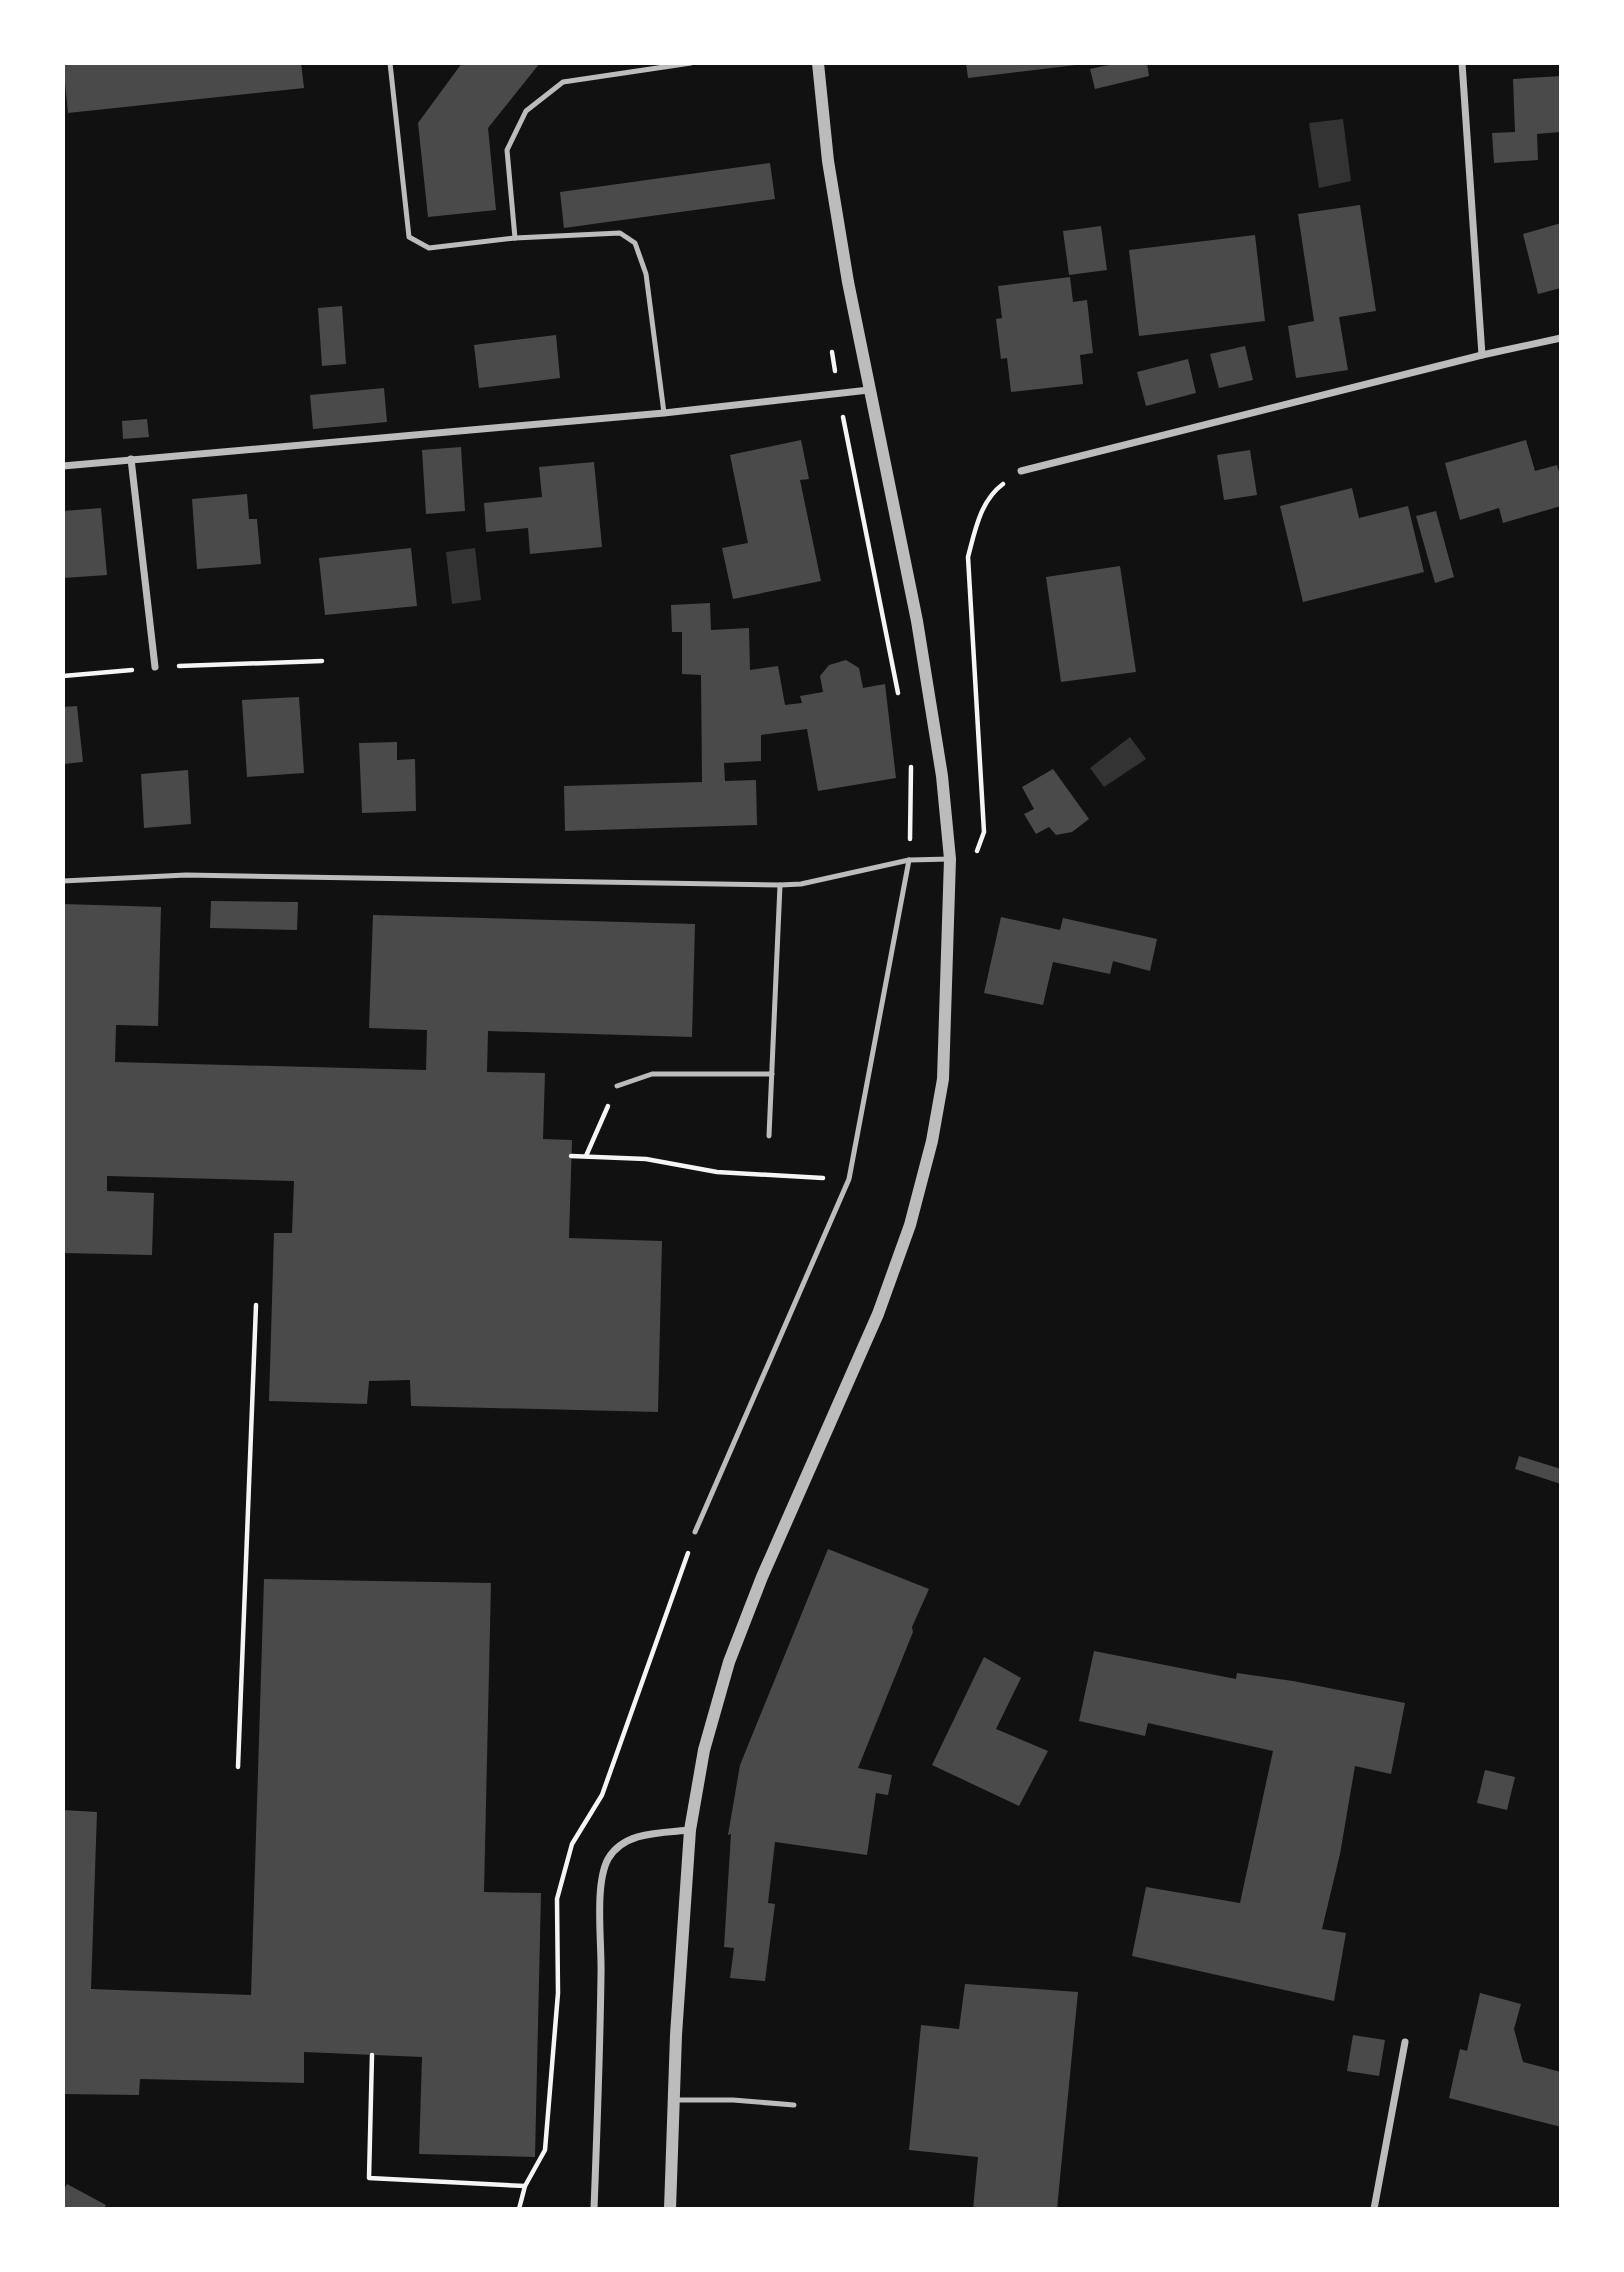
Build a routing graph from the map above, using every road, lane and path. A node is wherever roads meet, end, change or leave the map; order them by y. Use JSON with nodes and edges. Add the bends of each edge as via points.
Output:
{"nodes":[{"id":1,"x":390,"y":63,"type":"edge"},
{"id":2,"x":818,"y":63,"type":"edge"},
{"id":3,"x":1462,"y":63,"type":"edge"},
{"id":4,"x":691,"y":64,"type":"edge"},
{"id":5,"x":515,"y":238,"type":"junction"},
{"id":6,"x":1561,"y":338,"type":"edge"},
{"id":7,"x":1482,"y":355,"type":"junction"},
{"id":8,"x":869,"y":390,"type":"junction"},
{"id":9,"x":664,"y":413,"type":"junction"},
{"id":10,"x":131,"y":459,"type":"junction"},
{"id":11,"x":63,"y":466,"type":"edge"},
{"id":12,"x":1021,"y":471,"type":"joint"},
{"id":13,"x":322,"y":661,"type":"dead end"},
{"id":14,"x":155,"y":667,"type":"junction"},
{"id":15,"x":63,"y":676,"type":"edge"},
{"id":16,"x":950,"y":859,"type":"junction"},
{"id":17,"x":909,"y":860,"type":"junction"},
{"id":18,"x":63,"y":881,"type":"edge"},
{"id":19,"x":780,"y":885,"type":"junction"},
{"id":20,"x":772,"y":1074,"type":"junction"},
{"id":21,"x":617,"y":1086,"type":"joint"},
{"id":22,"x":769,"y":1136,"type":"dead end"},
{"id":23,"x":571,"y":1156,"type":"dead end"},
{"id":24,"x":586,"y":1156,"type":"junction"},
{"id":25,"x":849,"y":1179,"type":"junction"},
{"id":26,"x":256,"y":1305,"type":"dead end"},
{"id":27,"x":695,"y":1532,"type":"dead end"},
{"id":28,"x":238,"y":1767,"type":"dead end"},
{"id":29,"x":690,"y":1830,"type":"junction"},
{"id":30,"x":1405,"y":2042,"type":"dead end"},
{"id":31,"x":372,"y":2055,"type":"dead end"},
{"id":32,"x":674,"y":2101,"type":"junction"},
{"id":33,"x":794,"y":2105,"type":"dead end"},
{"id":34,"x":545,"y":2150,"type":"dead end"},
{"id":35,"x":525,"y":2186,"type":"junction"},
{"id":36,"x":519,"y":2209,"type":"edge"},
{"id":37,"x":594,"y":2209,"type":"edge"},
{"id":38,"x":670,"y":2209,"type":"edge"},
{"id":39,"x":1374,"y":2209,"type":"edge"}],
"edges":[{"from":1,"to":5,"type":"lane","via":[[410,237],[429,248]]},
{"from":2,"to":8,"type":"street","via":[[828,162]]},
{"from":3,"to":7,"type":"street"},
{"from":4,"to":5,"type":"lane","via":[[563,82],[526,111],[507,150]]},
{"from":5,"to":9,"type":"lane","via":[[620,233],[635,243],[646,274]]},
{"from":6,"to":7,"type":"street"},
{"from":7,"to":12,"type":"street"},
{"from":8,"to":9,"type":"street"},
{"from":8,"to":16,"type":"street","via":[[917,621],[941,762]]},
{"from":9,"to":10,"type":"street"},
{"from":10,"to":11,"type":"street"},
{"from":10,"to":14,"type":"street"},
{"from":12,"to":16,"type":"path","via":[[995,489],[978,517],[968,557],[984,832],[974,860]]},
{"from":13,"to":14,"type":"path"},
{"from":14,"to":15,"type":"path"},
{"from":16,"to":17,"type":"lane"},
{"from":16,"to":29,"type":"street","via":[[943,1079],[910,1225],[878,1314],[729,1662],[704,1750]]},
{"from":17,"to":19,"type":"lane"},
{"from":17,"to":25,"type":"lane"},
{"from":18,"to":19,"type":"lane","via":[[187,875]]},
{"from":19,"to":20,"type":"lane"},
{"from":20,"to":21,"type":"lane","via":[[652,1074]]},
{"from":20,"to":22,"type":"lane"},
{"from":21,"to":24,"type":"path"},
{"from":23,"to":24,"type":"path"},
{"from":24,"to":25,"type":"path","via":[[646,1159],[717,1172]]},
{"from":25,"to":27,"type":"lane"},
{"from":26,"to":28,"type":"path"},
{"from":29,"to":32,"type":"street"},
{"from":29,"to":37,"type":"street","via":[[623,1842],[608,1858],[600,1880]]},
{"from":30,"to":39,"type":"street"},
{"from":31,"to":35,"type":"path","via":[[369,2178]]},
{"from":32,"to":33,"type":"lane"},
{"from":32,"to":38,"type":"street"},
{"from":34,"to":35,"type":"path"},
{"from":35,"to":36,"type":"path"}]}
